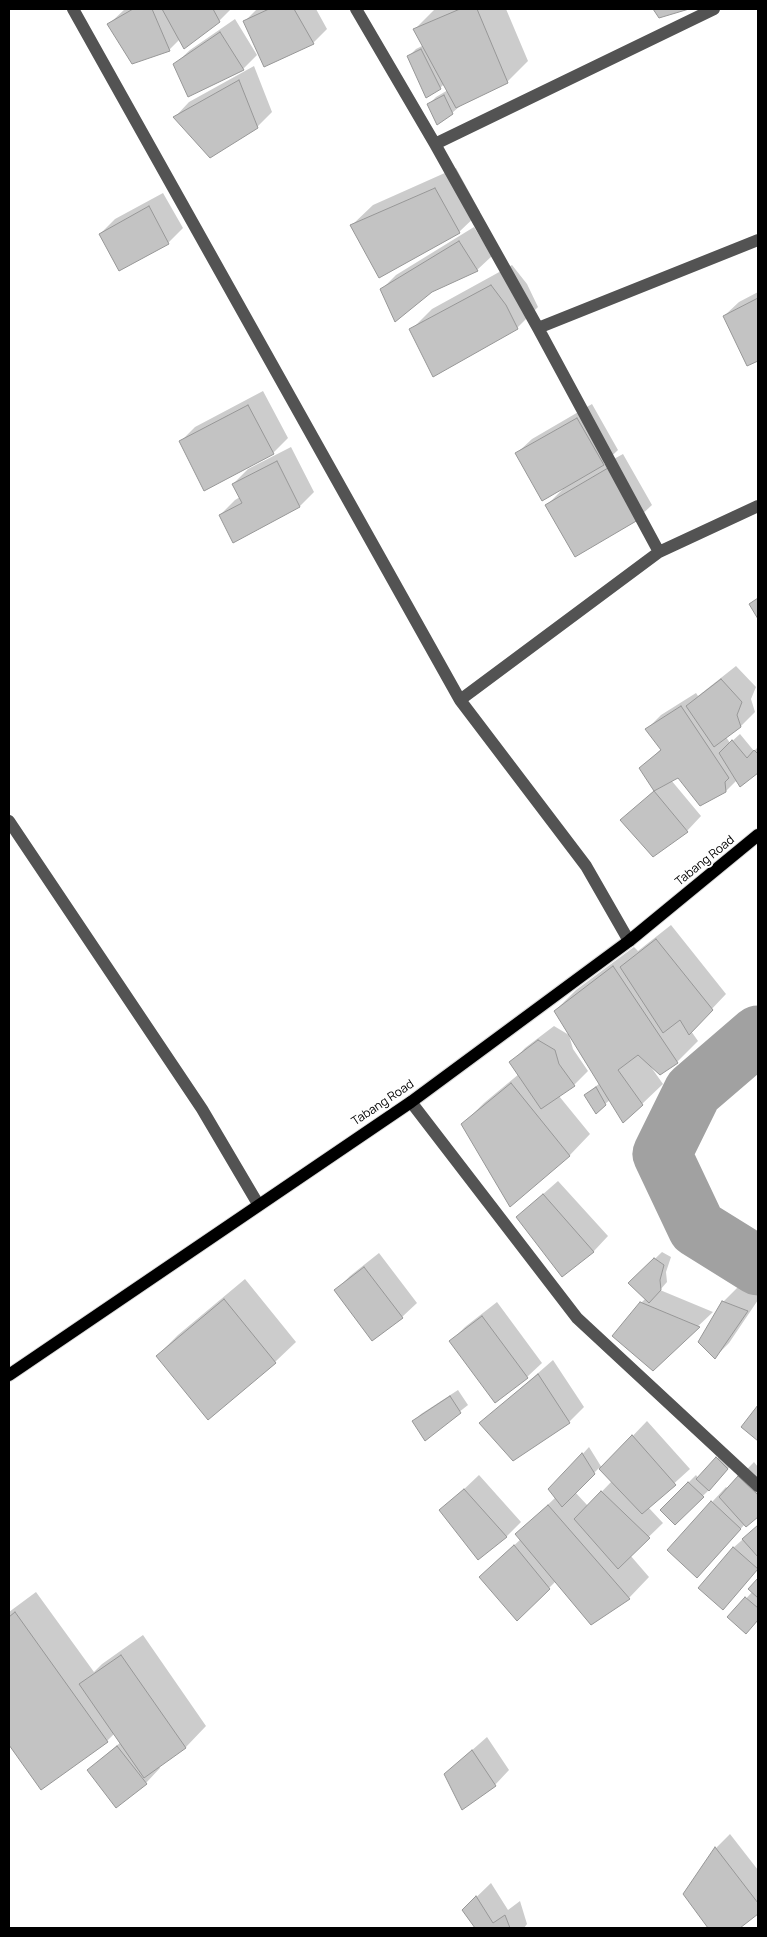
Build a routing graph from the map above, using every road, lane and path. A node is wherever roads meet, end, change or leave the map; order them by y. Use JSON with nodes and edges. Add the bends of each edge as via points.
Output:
{"nodes":[{"id":1,"x":73,"y":9,"type":"edge"},
{"id":2,"x":356,"y":9,"type":"edge"},
{"id":3,"x":714,"y":9,"type":"edge"},
{"id":4,"x":435,"y":144,"type":"junction"},
{"id":5,"x":758,"y":240,"type":"edge"},
{"id":6,"x":538,"y":328,"type":"junction"},
{"id":7,"x":758,"y":506,"type":"edge"},
{"id":8,"x":659,"y":552,"type":"junction"},
{"id":9,"x":460,"y":700,"type":"junction"},
{"id":10,"x":9,"y":822,"type":"edge"},
{"id":11,"x":758,"y":835,"type":"edge"},
{"id":12,"x":629,"y":941,"type":"junction"},
{"id":13,"x":411,"y":1102,"type":"junction"},
{"id":14,"x":258,"y":1204,"type":"junction"},
{"id":15,"x":9,"y":1375,"type":"edge"},
{"id":16,"x":758,"y":1486,"type":"edge"}],
"edges":[{"from":1,"to":9,"type":"street"},
{"from":2,"to":4,"type":"street"},
{"from":3,"to":4,"type":"street"},
{"from":4,"to":6,"type":"street"},
{"from":5,"to":6,"type":"street"},
{"from":6,"to":8,"type":"street"},
{"from":7,"to":8,"type":"street"},
{"from":8,"to":9,"type":"street"},
{"from":9,"to":12,"type":"street","via":[[586,866]]},
{"from":10,"to":14,"type":"street","via":[[202,1109]]},
{"from":11,"to":12,"type":"main road","name":"Tabang Road"},
{"from":12,"to":13,"type":"main road","name":"Tabang Road"},
{"from":13,"to":14,"type":"main road","name":"Tabang Road"},
{"from":13,"to":16,"type":"street","via":[[577,1318]]},
{"from":14,"to":15,"type":"main road","name":"Tabang Road"}]}
